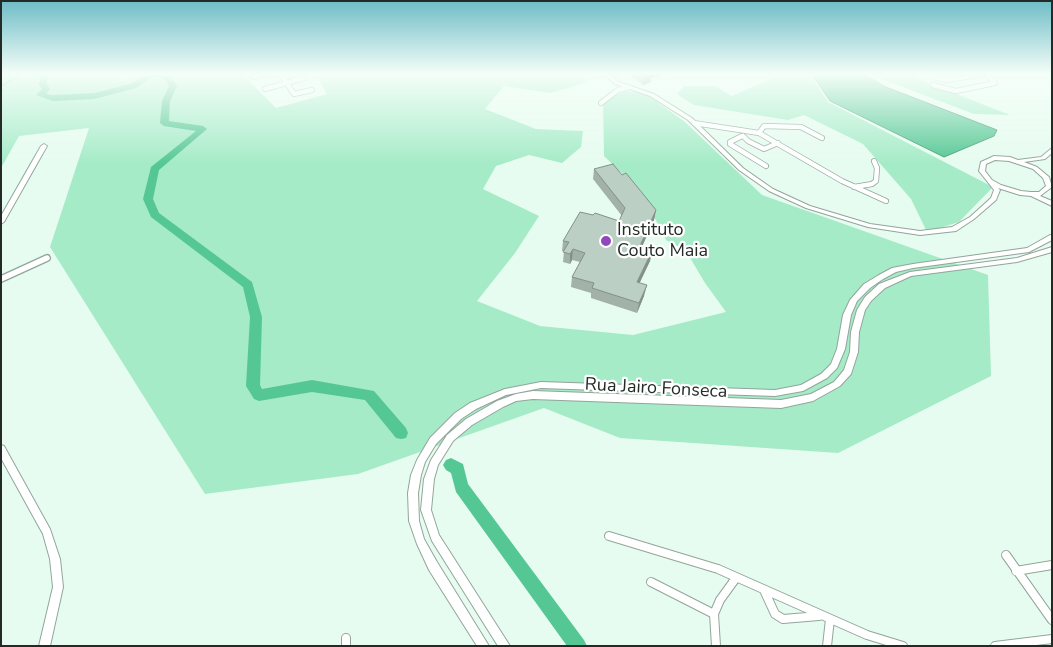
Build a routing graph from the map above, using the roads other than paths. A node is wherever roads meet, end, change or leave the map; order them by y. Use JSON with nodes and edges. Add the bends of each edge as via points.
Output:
{"nodes":[{"id":1,"x":664,"y":103,"type":"edge"},
{"id":2,"x":694,"y":123,"type":"junction"},
{"id":3,"x":752,"y":130,"type":"junction"},
{"id":4,"x":759,"y":133,"type":"junction"},
{"id":5,"x":742,"y":136,"type":"junction"},
{"id":6,"x":822,"y":138,"type":"dead end"},
{"id":7,"x":778,"y":143,"type":"junction"},
{"id":8,"x":44,"y":146,"type":"dead end"},
{"id":9,"x":1052,"y":150,"type":"edge"},
{"id":10,"x":1043,"y":158,"type":"junction"},
{"id":11,"x":874,"y":161,"type":"dead end"},
{"id":12,"x":1019,"y":161,"type":"junction"},
{"id":13,"x":766,"y":166,"type":"dead end"},
{"id":14,"x":990,"y":181,"type":"junction"},
{"id":15,"x":1049,"y":182,"type":"edge"},
{"id":16,"x":854,"y":187,"type":"junction"},
{"id":17,"x":1020,"y":193,"type":"junction"},
{"id":18,"x":1032,"y":194,"type":"junction"},
{"id":19,"x":994,"y":199,"type":"junction"},
{"id":20,"x":886,"y":201,"type":"dead end"},
{"id":21,"x":1052,"y":204,"type":"edge"},
{"id":22,"x":1,"y":222,"type":"edge"},
{"id":23,"x":1052,"y":237,"type":"edge"},
{"id":24,"x":1052,"y":249,"type":"edge"},
{"id":25,"x":47,"y":258,"type":"dead end"},
{"id":26,"x":1,"y":279,"type":"edge"},
{"id":27,"x":1,"y":449,"type":"edge"},
{"id":28,"x":608,"y":536,"type":"dead end"},
{"id":29,"x":1006,"y":555,"type":"dead end"},
{"id":30,"x":1052,"y":565,"type":"edge"},
{"id":31,"x":1016,"y":571,"type":"junction"},
{"id":32,"x":736,"y":578,"type":"junction"},
{"id":33,"x":650,"y":582,"type":"dead end"},
{"id":34,"x":764,"y":590,"type":"junction"},
{"id":35,"x":714,"y":614,"type":"junction"},
{"id":36,"x":826,"y":617,"type":"junction"},
{"id":37,"x":1052,"y":620,"type":"edge"},
{"id":38,"x":1052,"y":639,"type":"edge"},
{"id":39,"x":44,"y":646,"type":"edge"},
{"id":40,"x":484,"y":646,"type":"edge"},
{"id":41,"x":505,"y":646,"type":"edge"},
{"id":42,"x":716,"y":646,"type":"edge"},
{"id":43,"x":827,"y":646,"type":"edge"},
{"id":44,"x":903,"y":646,"type":"edge"},
{"id":45,"x":995,"y":646,"type":"edge"}],
"edges":[{"from":1,"to":2,"type":"main road"},
{"from":2,"to":3,"type":"street"},
{"from":2,"to":19,"type":"main road","via":[[741,169],[771,190],[804,205],[889,231],[920,234],[950,231]]},
{"from":3,"to":4,"type":"street"},
{"from":3,"to":5,"type":"street"},
{"from":4,"to":6,"type":"street","via":[[764,126],[801,128]]},
{"from":4,"to":7,"type":"street"},
{"from":5,"to":7,"type":"street","via":[[764,149]]},
{"from":5,"to":13,"type":"street","via":[[730,144]]},
{"from":7,"to":16,"type":"street"},
{"from":8,"to":22,"type":"main road"},
{"from":9,"to":10,"type":"main road"},
{"from":10,"to":12,"type":"main road"},
{"from":10,"to":15,"type":"main road","via":[[1042,167]]},
{"from":11,"to":16,"type":"street","via":[[876,181]]},
{"from":12,"to":14,"type":"main road","via":[[994,158],[983,163],[982,171]]},
{"from":12,"to":15,"type":"main road","via":[[1035,168]]},
{"from":14,"to":17,"type":"main road"},
{"from":14,"to":19,"type":"main road","via":[[997,190]]},
{"from":15,"to":18,"type":"main road","via":[[1046,191]]},
{"from":16,"to":20,"type":"street"},
{"from":17,"to":18,"type":"main road"},
{"from":17,"to":19,"type":"main road"},
{"from":18,"to":21,"type":"main road"},
{"from":23,"to":40,"type":"main road","name":"Rua Jairo Fonseca","via":[[1029,250],[913,266],[880,277],[854,300],[834,366],[824,376],[798,389],[775,393],[541,385],[504,392],[458,416],[440,433],[421,460],[413,493],[414,521],[433,566]]},
{"from":24,"to":41,"type":"main road","name":"Rua Jairo Fonseca","via":[[1016,260],[910,274],[893,280],[877,290],[861,310],[848,372],[838,384],[813,398],[769,404],[541,394],[508,401],[469,422],[450,438],[434,463],[426,510],[435,538]]},
{"from":25,"to":26,"type":"street"},
{"from":27,"to":39,"type":"main road","via":[[46,532],[55,559],[58,587]]},
{"from":28,"to":32,"type":"street","via":[[718,569]]},
{"from":29,"to":31,"type":"street"},
{"from":30,"to":31,"type":"street"},
{"from":31,"to":37,"type":"street"},
{"from":32,"to":34,"type":"street"},
{"from":32,"to":35,"type":"street"},
{"from":33,"to":35,"type":"street"},
{"from":34,"to":36,"type":"street"},
{"from":34,"to":36,"type":"street","via":[[775,614],[782,619]]},
{"from":35,"to":42,"type":"street"},
{"from":36,"to":43,"type":"street"},
{"from":36,"to":44,"type":"street"},
{"from":38,"to":45,"type":"street"}]}
